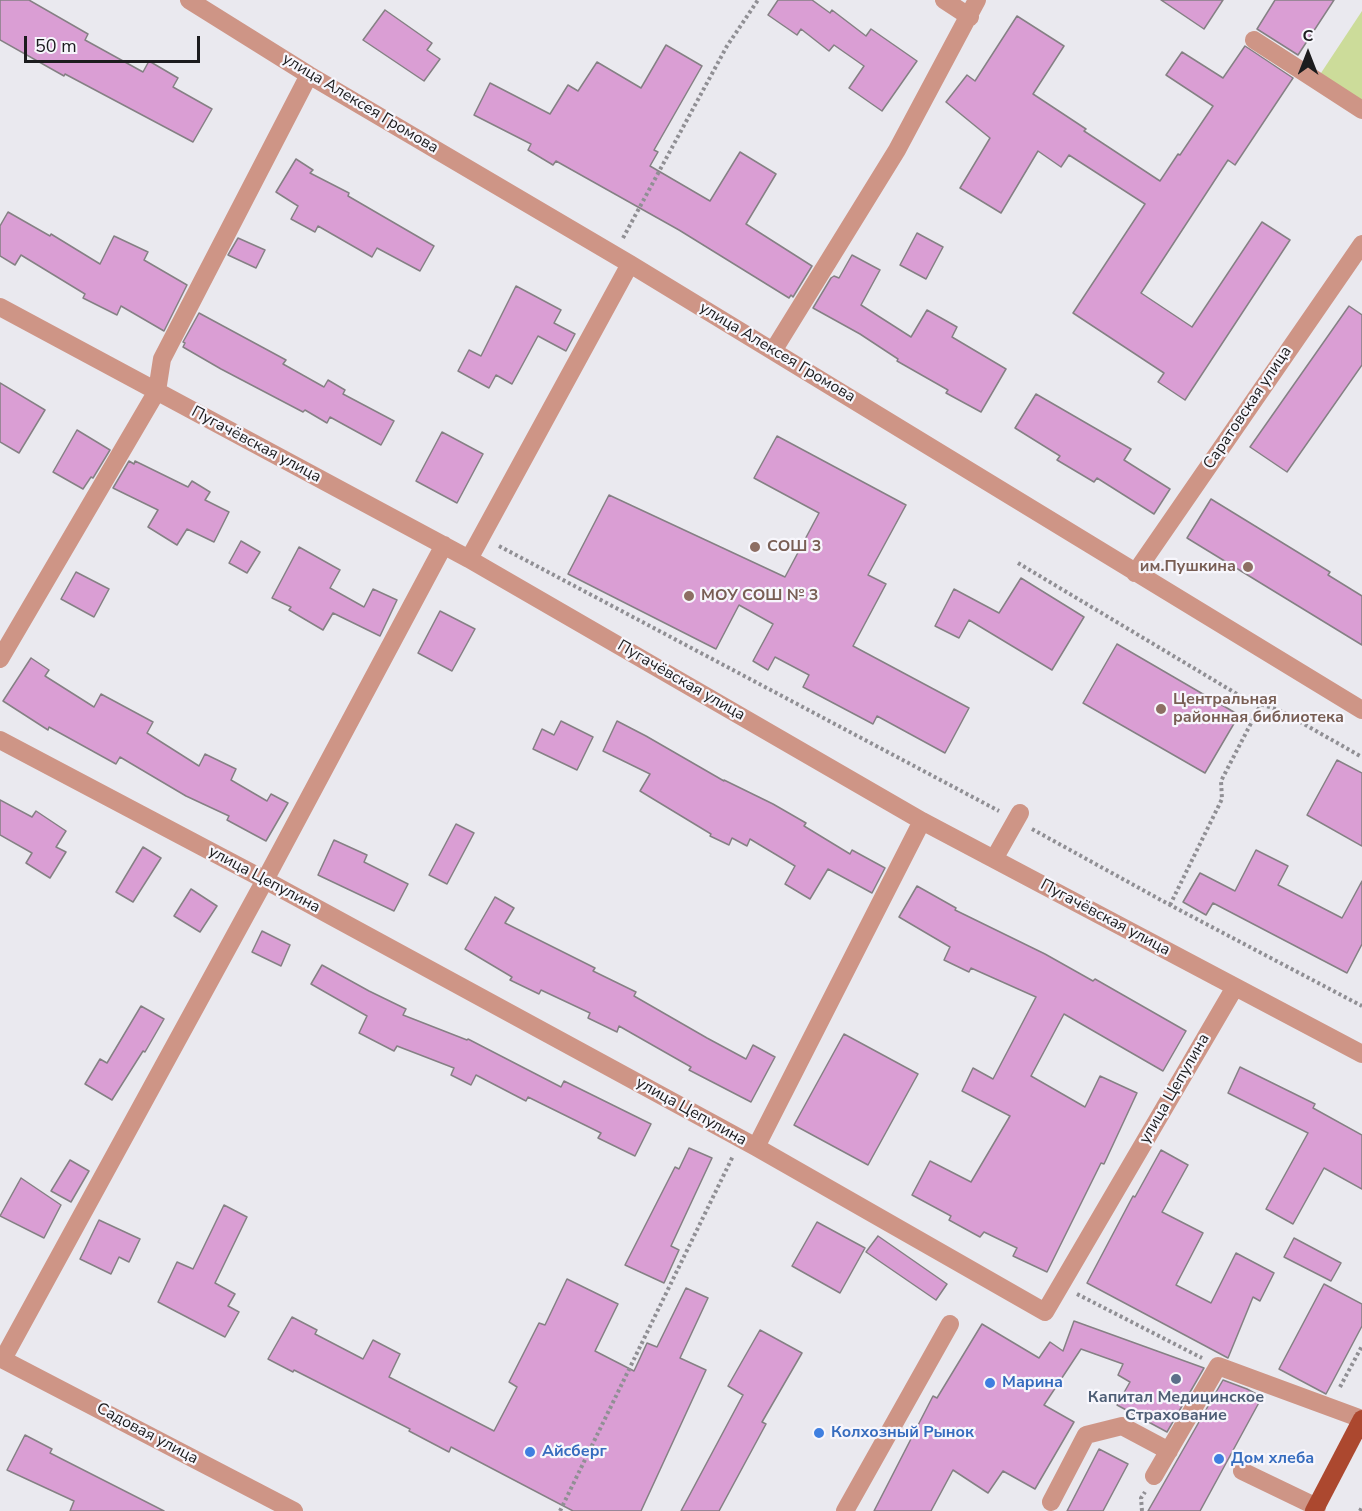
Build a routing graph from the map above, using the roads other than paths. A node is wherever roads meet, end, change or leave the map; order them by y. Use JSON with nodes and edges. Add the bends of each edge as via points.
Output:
{"nodes":[{"id":1,"x":189,"y":0,"type":"edge"},
{"id":2,"x":944,"y":0,"type":"edge"},
{"id":3,"x":974,"y":8,"type":"edge"},
{"id":4,"x":1254,"y":40,"type":"dead end"},
{"id":5,"x":309,"y":75,"type":"junction"},
{"id":6,"x":1362,"y":110,"type":"edge"},
{"id":7,"x":1360,"y":250,"type":"edge"},
{"id":8,"x":630,"y":264,"type":"junction"},
{"id":9,"x":0,"y":307,"type":"edge"},
{"id":10,"x":773,"y":351,"type":"junction"},
{"id":11,"x":157,"y":392,"type":"junction"},
{"id":12,"x":444,"y":546,"type":"junction"},
{"id":13,"x":469,"y":559,"type":"junction"},
{"id":14,"x":1135,"y":573,"type":"junction"},
{"id":15,"x":0,"y":659,"type":"edge"},
{"id":16,"x":1362,"y":710,"type":"edge"},
{"id":17,"x":0,"y":740,"type":"edge"},
{"id":18,"x":1018,"y":816,"type":"road end"},
{"id":19,"x":922,"y":821,"type":"junction"},
{"id":20,"x":994,"y":859,"type":"junction"},
{"id":21,"x":265,"y":880,"type":"junction"},
{"id":22,"x":1235,"y":987,"type":"junction"},
{"id":23,"x":1362,"y":1054,"type":"edge"},
{"id":24,"x":749,"y":1143,"type":"junction"},
{"id":25,"x":951,"y":1324,"type":"dead end"},
{"id":26,"x":1,"y":1358,"type":"edge"},
{"id":27,"x":1362,"y":1419,"type":"edge"},
{"id":28,"x":1169,"y":1451,"type":"junction"},
{"id":29,"x":1242,"y":1471,"type":"dead end"},
{"id":30,"x":1154,"y":1476,"type":"dead end"},
{"id":31,"x":1051,"y":1502,"type":"dead end"},
{"id":32,"x":1316,"y":1509,"type":"edge"},
{"id":33,"x":294,"y":1511,"type":"edge"},
{"id":34,"x":845,"y":1511,"type":"edge"}],
"edges":[{"from":1,"to":5,"type":"street","name":"улица Алексея Громова"},
{"from":2,"to":3,"type":"street"},
{"from":3,"to":10,"type":"street","via":[[897,150]]},
{"from":4,"to":6,"type":"street"},
{"from":5,"to":8,"type":"street","name":"улица Алексея Громова"},
{"from":5,"to":11,"type":"street","via":[[162,359]]},
{"from":7,"to":14,"type":"street","name":"Саратовская улица"},
{"from":8,"to":10,"type":"street","name":"улица Алексея Громова"},
{"from":8,"to":13,"type":"street"},
{"from":9,"to":11,"type":"street","name":"Пугачёвская улица"},
{"from":10,"to":14,"type":"street","name":"улица Алексея Громова"},
{"from":11,"to":12,"type":"street","name":"Пугачёвская улица"},
{"from":11,"to":15,"type":"street"},
{"from":12,"to":13,"type":"street","name":"Пугачёвская улица"},
{"from":12,"to":21,"type":"street"},
{"from":13,"to":19,"type":"street","name":"Пугачёвская улица"},
{"from":14,"to":16,"type":"street","name":"улица Алексея Громова"},
{"from":17,"to":21,"type":"street","name":"улица Цепулина"},
{"from":18,"to":20,"type":"street"},
{"from":19,"to":20,"type":"street","name":"Пугачёвская улица"},
{"from":19,"to":24,"type":"street"},
{"from":20,"to":22,"type":"street","name":"Пугачёвская улица"},
{"from":21,"to":24,"type":"street","name":"улица Цепулина"},
{"from":21,"to":26,"type":"street"},
{"from":22,"to":23,"type":"street","name":"Пугачёвская улица"},
{"from":22,"to":24,"type":"street","name":"улица Цепулина","via":[[1045,1312]]},
{"from":25,"to":34,"type":"street"},
{"from":26,"to":33,"type":"street","name":"Садовая улица"},
{"from":27,"to":28,"type":"street","via":[[1218,1366]]},
{"from":27,"to":32,"type":"main road"},
{"from":28,"to":30,"type":"street"},
{"from":28,"to":31,"type":"street","via":[[1122,1426],[1086,1435]]},
{"from":29,"to":32,"type":"street"}]}
